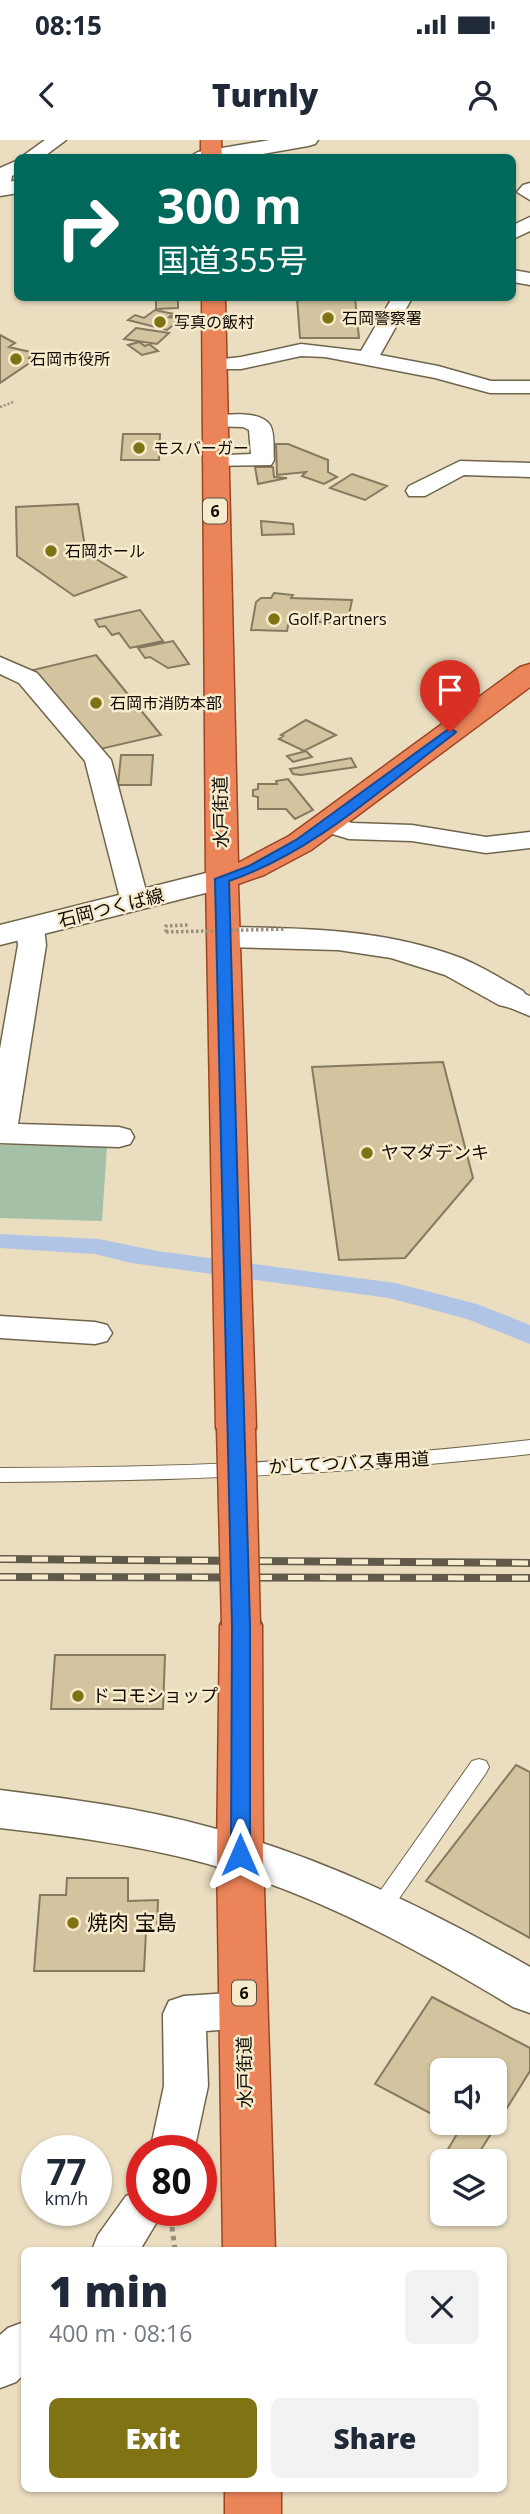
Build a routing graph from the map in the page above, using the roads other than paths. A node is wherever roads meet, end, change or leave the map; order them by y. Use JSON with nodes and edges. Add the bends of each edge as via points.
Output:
{"nodes":[{"id":1,"x":57,"y":140,"type":"edge"},
{"id":2,"x":308,"y":140,"type":"edge"},
{"id":3,"x":208,"y":153,"type":"edge"},
{"id":4,"x":35,"y":154,"type":"edge"},
{"id":5,"x":14,"y":167,"type":"edge"},
{"id":6,"x":6,"y":189,"type":"edge"},
{"id":7,"x":213,"y":301,"type":"edge"},
{"id":8,"x":400,"y":301,"type":"edge"},
{"id":9,"x":366,"y":359,"type":"junction"},
{"id":10,"x":213,"y":365,"type":"junction"},
{"id":11,"x":530,"y":387,"type":"edge"},
{"id":12,"x":214,"y":421,"type":"junction"},
{"id":13,"x":214,"y":461,"type":"junction"},
{"id":14,"x":530,"y":470,"type":"edge"},
{"id":15,"x":417,"y":491,"type":"dead end"},
{"id":16,"x":0,"y":664,"type":"edge"},
{"id":17,"x":530,"y":673,"type":"edge"},
{"id":18,"x":328,"y":824,"type":"junction"},
{"id":19,"x":530,"y":840,"type":"edge"},
{"id":20,"x":222,"y":879,"type":"junction"},
{"id":21,"x":135,"y":902,"type":"junction"},
{"id":22,"x":15,"y":931,"type":"edge"},
{"id":23,"x":206,"y":931,"type":"junction"},
{"id":24,"x":521,"y":1002,"type":"edge"},
{"id":25,"x":0,"y":1133,"type":"edge"},
{"id":26,"x":119,"y":1137,"type":"dead end"},
{"id":27,"x":0,"y":1327,"type":"edge"},
{"id":28,"x":95,"y":1333,"type":"dead end"},
{"id":29,"x":530,"y":1447,"type":"edge"},
{"id":30,"x":0,"y":1475,"type":"edge"},
{"id":31,"x":479,"y":1767,"type":"dead end"},
{"id":32,"x":2,"y":1814,"type":"edge"},
{"id":33,"x":240,"y":1855,"type":"junction"},
{"id":34,"x":379,"y":1910,"type":"junction"},
{"id":35,"x":530,"y":1992,"type":"edge"},
{"id":36,"x":244,"y":2010,"type":"junction"},
{"id":37,"x":175,"y":2135,"type":"edge"},
{"id":38,"x":131,"y":2226,"type":"edge"},
{"id":39,"x":116,"y":2247,"type":"edge"},
{"id":40,"x":248,"y":2247,"type":"edge"},
{"id":41,"x":21,"y":2347,"type":"edge"},
{"id":42,"x":0,"y":2366,"type":"edge"},
{"id":43,"x":253,"y":2492,"type":"edge"},
{"id":44,"x":253,"y":2514,"type":"edge"}],
"edges":[{"from":1,"to":4,"type":"street"},
{"from":2,"to":3,"type":"street"},
{"from":5,"to":6,"type":"street","via":[[3,174],[0,183]]},
{"from":7,"to":10,"type":"highway","name":"水戸街道","number":"6"},
{"from":8,"to":9,"type":"street"},
{"from":9,"to":10,"type":"street","via":[[301,350]]},
{"from":9,"to":11,"type":"street","via":[[490,387]]},
{"from":10,"to":12,"type":"highway","name":"水戸街道","number":"6"},
{"from":12,"to":13,"type":"highway","name":"水戸街道","number":"6"},
{"from":12,"to":13,"type":"street","via":[[247,421],[260,427],[263,460]]},
{"from":13,"to":20,"type":"highway","name":"水戸街道","number":"6"},
{"from":14,"to":15,"type":"street","via":[[460,468]]},
{"from":16,"to":21,"type":"street","via":[[28,678],[98,760]]},
{"from":17,"to":18,"type":"highway"},
{"from":18,"to":19,"type":"street","via":[[349,831],[486,845]]},
{"from":18,"to":20,"type":"highway","via":[[274,858]]},
{"from":20,"to":21,"type":"street","name":"石岡つくば線"},
{"from":20,"to":23,"type":"highway","name":"水戸街道","number":"6"},
{"from":21,"to":22,"type":"street","name":"石岡つくば線"},
{"from":22,"to":25,"type":"street","via":[[32,946]]},
{"from":23,"to":24,"type":"street","via":[[388,946],[452,966]]},
{"from":23,"to":33,"type":"highway","name":"水戸街道","number":"6","bridge":true,"via":[[236,1428]]},
{"from":25,"to":26,"type":"street"},
{"from":27,"to":28,"type":"street"},
{"from":29,"to":30,"type":"lane","name":"かしてつバス専用道","via":[[387,1462],[200,1472]]},
{"from":31,"to":34,"type":"lane"},
{"from":32,"to":33,"type":"street","via":[[138,1829]]},
{"from":33,"to":34,"type":"street"},
{"from":33,"to":36,"type":"highway","name":"水戸街道","number":"6"},
{"from":34,"to":35,"type":"street","via":[[451,1945]]},
{"from":36,"to":37,"type":"street","via":[[184,2014],[186,2086]]},
{"from":36,"to":40,"type":"highway","name":"水戸街道","number":"6"},
{"from":38,"to":39,"type":"street"},
{"from":41,"to":42,"type":"street"},
{"from":43,"to":44,"type":"highway"}]}
